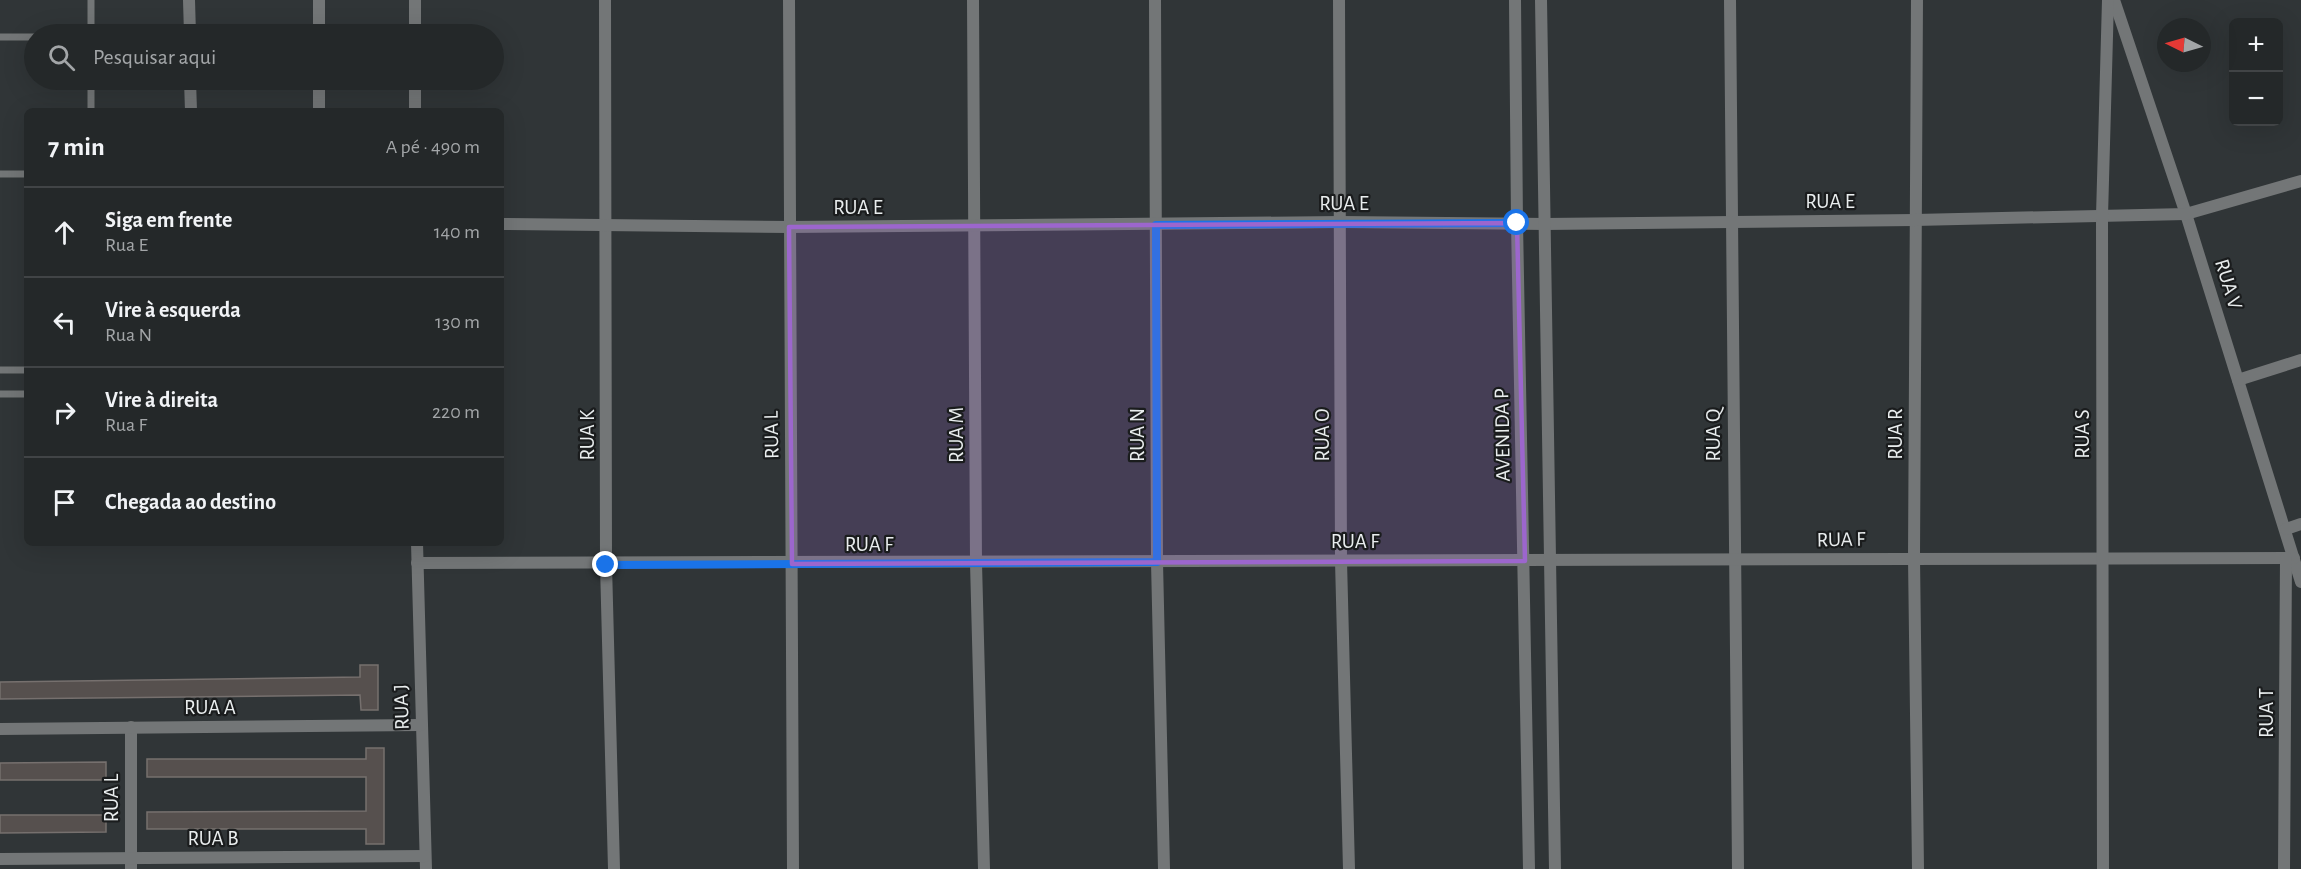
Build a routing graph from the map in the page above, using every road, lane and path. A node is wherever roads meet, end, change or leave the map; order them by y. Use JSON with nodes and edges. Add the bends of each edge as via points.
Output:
{"nodes":[{"id":1,"x":91,"y":0,"type":"edge"},
{"id":2,"x":189,"y":0,"type":"edge"},
{"id":3,"x":319,"y":0,"type":"edge"},
{"id":4,"x":414,"y":0,"type":"edge"},
{"id":5,"x":605,"y":0,"type":"edge"},
{"id":6,"x":789,"y":0,"type":"edge"},
{"id":7,"x":973,"y":0,"type":"edge"},
{"id":8,"x":1155,"y":0,"type":"edge"},
{"id":9,"x":1339,"y":0,"type":"edge"},
{"id":10,"x":1515,"y":0,"type":"edge"},
{"id":11,"x":1541,"y":0,"type":"edge"},
{"id":12,"x":1730,"y":0,"type":"edge"},
{"id":13,"x":1917,"y":0,"type":"edge"},
{"id":14,"x":2108,"y":0,"type":"edge"},
{"id":15,"x":2114,"y":0,"type":"edge"},
{"id":16,"x":91,"y":24,"type":"edge"},
{"id":17,"x":190,"y":24,"type":"edge"},
{"id":18,"x":319,"y":24,"type":"edge"},
{"id":19,"x":415,"y":24,"type":"edge"},
{"id":20,"x":0,"y":37,"type":"edge"},
{"id":21,"x":24,"y":38,"type":"edge"},
{"id":22,"x":91,"y":90,"type":"edge"},
{"id":23,"x":190,"y":90,"type":"edge"},
{"id":24,"x":319,"y":90,"type":"edge"},
{"id":25,"x":415,"y":90,"type":"edge"},
{"id":26,"x":92,"y":108,"type":"edge"},
{"id":27,"x":191,"y":108,"type":"edge"},
{"id":28,"x":319,"y":108,"type":"edge"},
{"id":29,"x":415,"y":108,"type":"edge"},
{"id":30,"x":0,"y":174,"type":"edge"},
{"id":31,"x":24,"y":174,"type":"edge"},
{"id":32,"x":2301,"y":181,"type":"edge"},
{"id":33,"x":2186,"y":214,"type":"junction"},
{"id":34,"x":2102,"y":216,"type":"junction"},
{"id":35,"x":1914,"y":220,"type":"junction"},
{"id":36,"x":1732,"y":221,"type":"junction"},
{"id":37,"x":1341,"y":222,"type":"junction"},
{"id":38,"x":1517,"y":223,"type":"junction"},
{"id":39,"x":504,"y":224,"type":"edge"},
{"id":40,"x":1545,"y":224,"type":"junction"},
{"id":41,"x":607,"y":225,"type":"junction"},
{"id":42,"x":1156,"y":225,"type":"junction"},
{"id":43,"x":974,"y":226,"type":"junction"},
{"id":44,"x":789,"y":227,"type":"junction"},
{"id":45,"x":2301,"y":360,"type":"edge"},
{"id":46,"x":0,"y":370,"type":"edge"},
{"id":47,"x":24,"y":370,"type":"edge"},
{"id":48,"x":2238,"y":380,"type":"junction"},
{"id":49,"x":0,"y":394,"type":"edge"},
{"id":50,"x":24,"y":394,"type":"edge"},
{"id":51,"x":2301,"y":524,"type":"edge"},
{"id":52,"x":2286,"y":529,"type":"junction"},
{"id":53,"x":417,"y":546,"type":"edge"},
{"id":54,"x":2101,"y":557,"type":"junction"},
{"id":55,"x":1914,"y":558,"type":"junction"},
{"id":56,"x":2290,"y":558,"type":"junction"},
{"id":57,"x":1734,"y":559,"type":"junction"},
{"id":58,"x":1341,"y":561,"type":"junction"},
{"id":59,"x":1525,"y":561,"type":"junction"},
{"id":60,"x":1549,"y":561,"type":"junction"},
{"id":61,"x":1157,"y":562,"type":"junction"},
{"id":62,"x":417,"y":563,"type":"junction"},
{"id":63,"x":976,"y":563,"type":"junction"},
{"id":64,"x":792,"y":564,"type":"junction"},
{"id":65,"x":606,"y":565,"type":"junction"},
{"id":66,"x":2301,"y":582,"type":"edge"},
{"id":67,"x":421,"y":726,"type":"junction"},
{"id":68,"x":131,"y":727,"type":"junction"},
{"id":69,"x":0,"y":729,"type":"edge"},
{"id":70,"x":0,"y":859,"type":"edge"},
{"id":71,"x":425,"y":863,"type":"edge"},
{"id":72,"x":131,"y":864,"type":"edge"},
{"id":73,"x":614,"y":869,"type":"edge"},
{"id":74,"x":793,"y":869,"type":"edge"},
{"id":75,"x":984,"y":869,"type":"edge"},
{"id":76,"x":1164,"y":869,"type":"edge"},
{"id":77,"x":1349,"y":869,"type":"edge"},
{"id":78,"x":1529,"y":869,"type":"edge"},
{"id":79,"x":1555,"y":869,"type":"edge"},
{"id":80,"x":1738,"y":869,"type":"edge"},
{"id":81,"x":1918,"y":869,"type":"edge"},
{"id":82,"x":2103,"y":869,"type":"edge"},
{"id":83,"x":2284,"y":869,"type":"edge"}],
"edges":[{"from":1,"to":16,"type":"lane"},
{"from":2,"to":17,"type":"street"},
{"from":3,"to":18,"type":"street"},
{"from":4,"to":19,"type":"street"},
{"from":5,"to":41,"type":"street","name":"RUA K"},
{"from":6,"to":44,"type":"street","name":"RUA L"},
{"from":7,"to":43,"type":"street","name":"RUA M"},
{"from":8,"to":42,"type":"street","name":"RUA N"},
{"from":9,"to":37,"type":"street","name":"RUA O"},
{"from":10,"to":38,"type":"street","name":"AVENIDA P"},
{"from":11,"to":40,"type":"street"},
{"from":12,"to":36,"type":"street","name":"RUA Q"},
{"from":13,"to":35,"type":"street","name":"RUA R"},
{"from":14,"to":34,"type":"street","name":"RUA S"},
{"from":15,"to":33,"type":"street","name":"RUA V"},
{"from":20,"to":21,"type":"lane"},
{"from":22,"to":26,"type":"lane"},
{"from":23,"to":27,"type":"street"},
{"from":24,"to":28,"type":"street"},
{"from":25,"to":29,"type":"street"},
{"from":30,"to":31,"type":"lane"},
{"from":32,"to":33,"type":"street","name":"RUA E"},
{"from":33,"to":34,"type":"street","name":"RUA E"},
{"from":33,"to":48,"type":"street","name":"RUA V"},
{"from":34,"to":35,"type":"street","name":"RUA E"},
{"from":34,"to":54,"type":"street","name":"RUA S"},
{"from":35,"to":36,"type":"street","name":"RUA E"},
{"from":35,"to":55,"type":"street","name":"RUA R"},
{"from":36,"to":40,"type":"street","name":"RUA E"},
{"from":36,"to":57,"type":"street","name":"RUA Q"},
{"from":37,"to":38,"type":"street","name":"RUA E"},
{"from":37,"to":42,"type":"street","name":"RUA E"},
{"from":37,"to":58,"type":"street","name":"RUA O"},
{"from":38,"to":40,"type":"street","name":"RUA E"},
{"from":38,"to":59,"type":"street","name":"AVENIDA P"},
{"from":39,"to":41,"type":"street","name":"RUA E"},
{"from":40,"to":60,"type":"street"},
{"from":41,"to":44,"type":"street","name":"RUA E"},
{"from":41,"to":65,"type":"street","name":"RUA K"},
{"from":42,"to":43,"type":"street","name":"RUA E"},
{"from":42,"to":61,"type":"street","name":"RUA N"},
{"from":43,"to":44,"type":"street","name":"RUA E"},
{"from":43,"to":63,"type":"street","name":"RUA M"},
{"from":44,"to":64,"type":"street","name":"RUA L"},
{"from":45,"to":48,"type":"street"},
{"from":46,"to":47,"type":"lane"},
{"from":48,"to":52,"type":"street","name":"RUA V"},
{"from":49,"to":50,"type":"lane"},
{"from":51,"to":52,"type":"street"},
{"from":52,"to":56,"type":"street","name":"RUA V"},
{"from":53,"to":62,"type":"street","name":"RUA J"},
{"from":54,"to":55,"type":"street","name":"RUA F"},
{"from":54,"to":56,"type":"street","name":"RUA F"},
{"from":54,"to":82,"type":"street","name":"RUA S"},
{"from":55,"to":57,"type":"street","name":"RUA F"},
{"from":55,"to":81,"type":"street","name":"RUA R"},
{"from":56,"to":66,"type":"street","name":"RUA V"},
{"from":56,"to":83,"type":"street","name":"RUA T"},
{"from":57,"to":60,"type":"street","name":"RUA F"},
{"from":57,"to":80,"type":"street","name":"RUA Q"},
{"from":58,"to":59,"type":"street","name":"RUA F"},
{"from":58,"to":61,"type":"street","name":"RUA F"},
{"from":58,"to":77,"type":"street","name":"RUA O"},
{"from":59,"to":60,"type":"street","name":"RUA F"},
{"from":59,"to":78,"type":"street","name":"AVENIDA P"},
{"from":60,"to":79,"type":"street"},
{"from":61,"to":63,"type":"street","name":"RUA F"},
{"from":61,"to":76,"type":"street","name":"RUA N"},
{"from":62,"to":65,"type":"street","name":"RUA F"},
{"from":62,"to":67,"type":"street","name":"RUA J"},
{"from":63,"to":64,"type":"street","name":"RUA F"},
{"from":63,"to":75,"type":"street","name":"RUA M"},
{"from":64,"to":65,"type":"street","name":"RUA F"},
{"from":64,"to":74,"type":"street","name":"RUA L"},
{"from":65,"to":73,"type":"street","name":"RUA K"},
{"from":67,"to":68,"type":"street","name":"RUA A"},
{"from":67,"to":71,"type":"street","name":"RUA J"},
{"from":68,"to":69,"type":"street","name":"RUA A"},
{"from":68,"to":72,"type":"street","name":"RUA L"},
{"from":70,"to":72,"type":"street","name":"RUA B"},
{"from":71,"to":72,"type":"street","name":"RUA B"}]}
